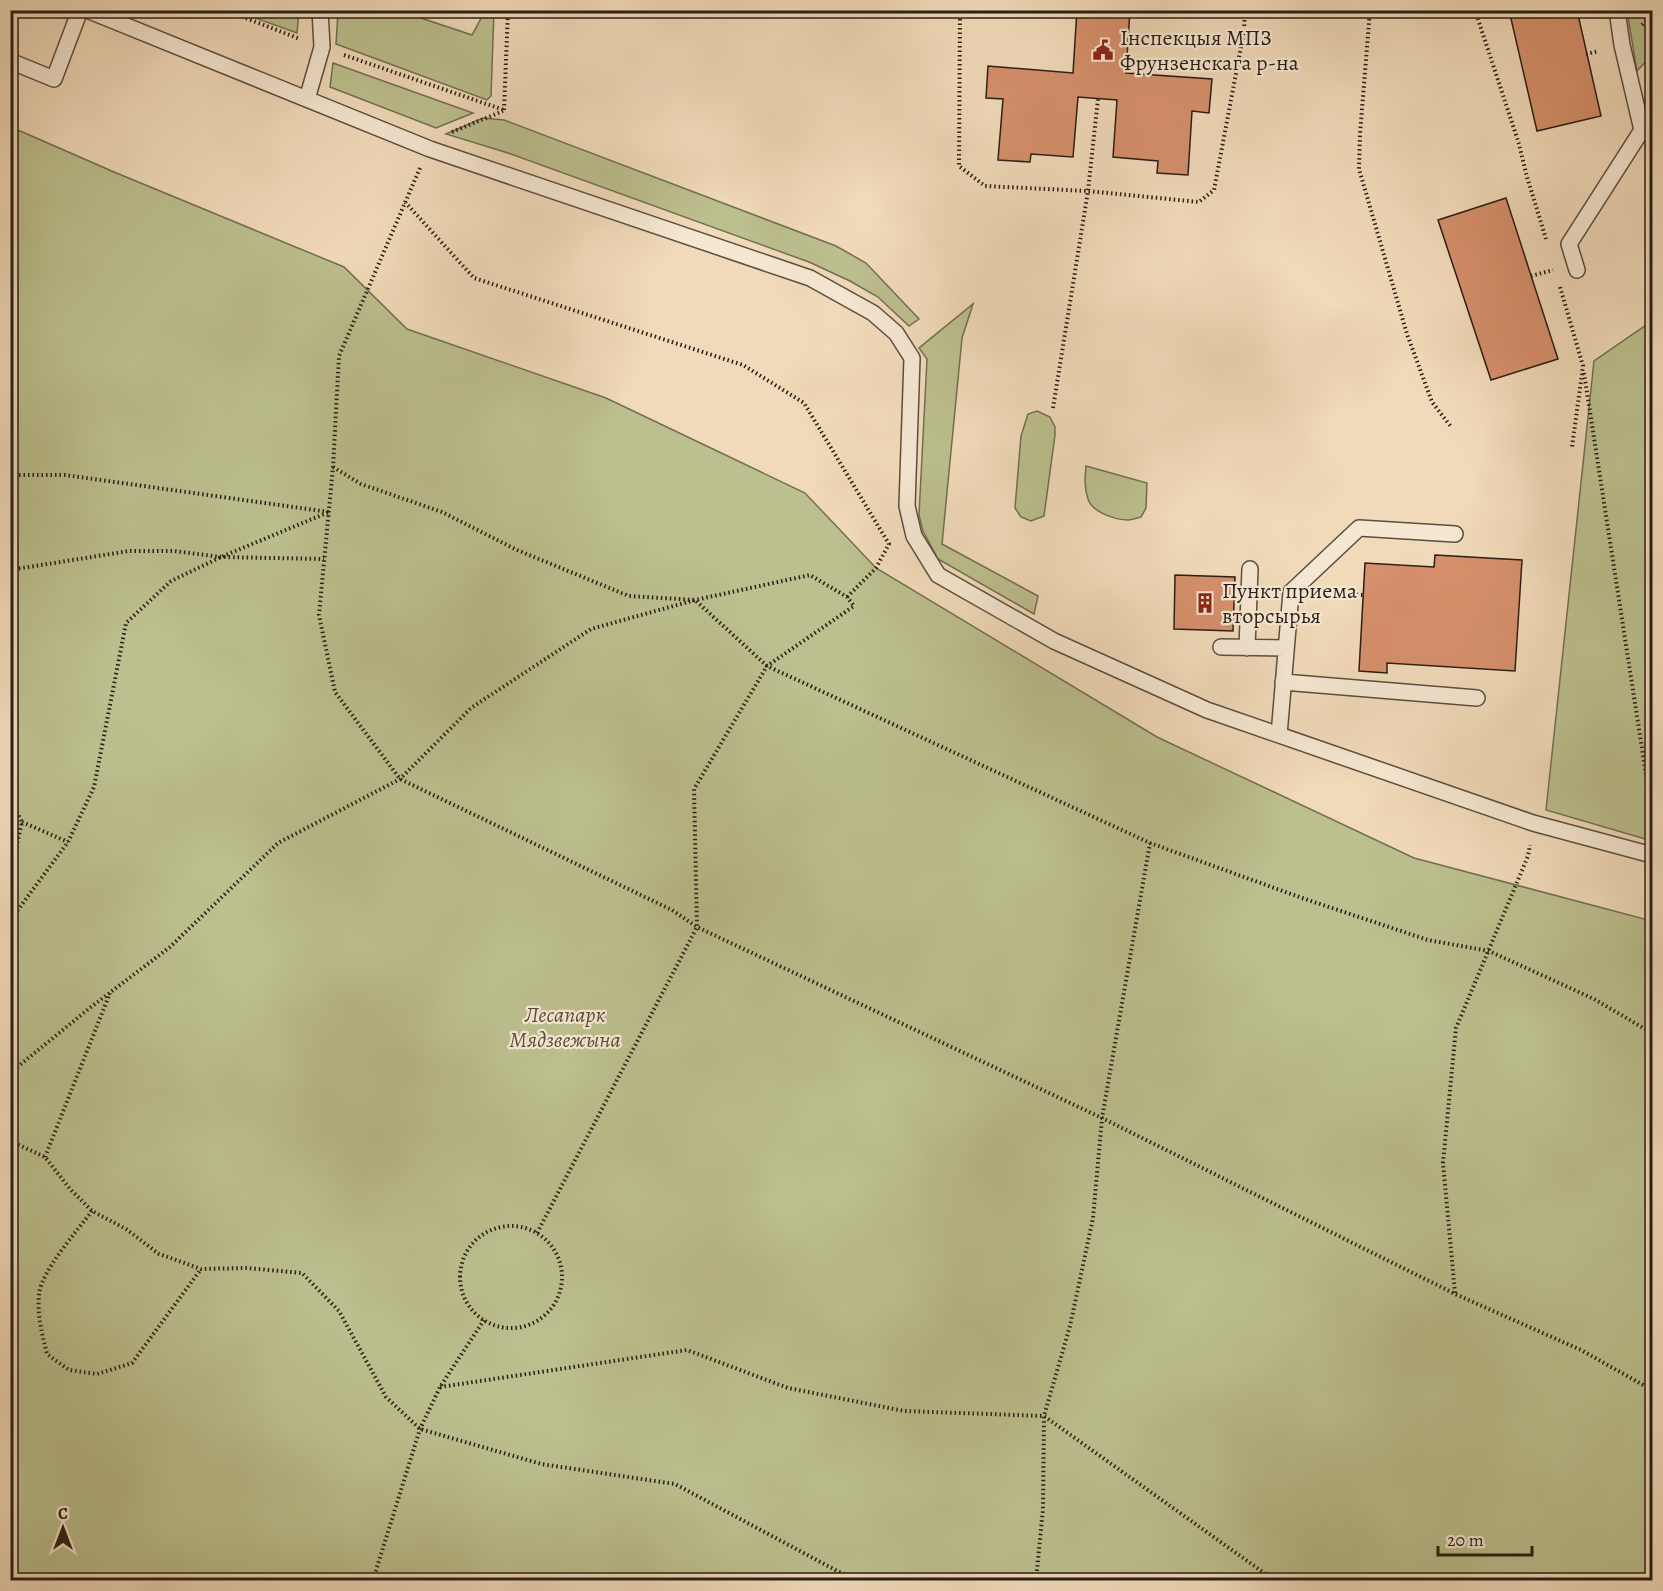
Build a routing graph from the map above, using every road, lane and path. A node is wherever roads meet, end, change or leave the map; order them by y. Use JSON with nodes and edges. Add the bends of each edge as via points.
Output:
{"nodes":[{"id":1,"x":80,"y":10,"type":"edge"},
{"id":2,"x":87,"y":10,"type":"edge"},
{"id":3,"x":225,"y":10,"type":"edge"},
{"id":4,"x":320,"y":10,"type":"edge"},
{"id":5,"x":508,"y":10,"type":"edge"},
{"id":6,"x":960,"y":10,"type":"edge"},
{"id":7,"x":1245,"y":10,"type":"edge"},
{"id":8,"x":1371,"y":10,"type":"edge"},
{"id":9,"x":1475,"y":10,"type":"edge"},
{"id":10,"x":1617,"y":10,"type":"edge"},
{"id":11,"x":322,"y":47,"type":"junction"},
{"id":12,"x":10,"y":61,"type":"edge"},
{"id":13,"x":307,"y":99,"type":"junction"},
{"id":14,"x":1098,"y":99,"type":"dead end"},
{"id":15,"x":504,"y":110,"type":"junction"},
{"id":16,"x":446,"y":134,"type":"dead end"},
{"id":17,"x":420,"y":168,"type":"dead end"},
{"id":18,"x":1088,"y":191,"type":"junction"},
{"id":19,"x":405,"y":202,"type":"junction"},
{"id":20,"x":1548,"y":249,"type":"dead end"},
{"id":21,"x":1552,"y":259,"type":"dead end"},
{"id":22,"x":1577,"y":270,"type":"dead end"},
{"id":23,"x":1531,"y":276,"type":"dead end"},
{"id":24,"x":1558,"y":281,"type":"dead end"},
{"id":25,"x":1583,"y":366,"type":"junction"},
{"id":26,"x":1053,"y":408,"type":"dead end"},
{"id":27,"x":1452,"y":428,"type":"dead end"},
{"id":28,"x":1572,"y":447,"type":"dead end"},
{"id":29,"x":333,"y":467,"type":"junction"},
{"id":30,"x":10,"y":475,"type":"edge"},
{"id":31,"x":329,"y":512,"type":"junction"},
{"id":32,"x":1455,"y":534,"type":"dead end"},
{"id":33,"x":221,"y":557,"type":"junction"},
{"id":34,"x":324,"y":559,"type":"junction"},
{"id":35,"x":1250,"y":569,"type":"dead end"},
{"id":36,"x":10,"y":570,"type":"edge"},
{"id":37,"x":847,"y":597,"type":"junction"},
{"id":38,"x":695,"y":600,"type":"junction"},
{"id":39,"x":1221,"y":647,"type":"dead end"},
{"id":40,"x":1247,"y":648,"type":"junction"},
{"id":41,"x":1286,"y":648,"type":"junction"},
{"id":42,"x":768,"y":666,"type":"junction"},
{"id":43,"x":1283,"y":682,"type":"junction"},
{"id":44,"x":1477,"y":698,"type":"dead end"},
{"id":45,"x":1279,"y":735,"type":"junction"},
{"id":46,"x":400,"y":779,"type":"junction"},
{"id":47,"x":10,"y":800,"type":"edge"},
{"id":48,"x":1653,"y":801,"type":"edge"},
{"id":49,"x":22,"y":822,"type":"junction"},
{"id":50,"x":1533,"y":823,"type":"junction"},
{"id":51,"x":68,"y":842,"type":"junction"},
{"id":52,"x":1150,"y":843,"type":"junction"},
{"id":53,"x":1653,"y":855,"type":"edge"},
{"id":54,"x":10,"y":874,"type":"edge"},
{"id":55,"x":10,"y":916,"type":"edge"},
{"id":56,"x":697,"y":927,"type":"junction"},
{"id":57,"x":1489,"y":951,"type":"junction"},
{"id":58,"x":111,"y":992,"type":"junction"},
{"id":59,"x":1653,"y":1033,"type":"edge"},
{"id":60,"x":10,"y":1073,"type":"edge"},
{"id":61,"x":1102,"y":1118,"type":"junction"},
{"id":62,"x":10,"y":1141,"type":"edge"},
{"id":63,"x":45,"y":1157,"type":"junction"},
{"id":64,"x":92,"y":1211,"type":"junction"},
{"id":65,"x":537,"y":1233,"type":"junction"},
{"id":66,"x":201,"y":1269,"type":"junction"},
{"id":67,"x":1455,"y":1294,"type":"junction"},
{"id":68,"x":484,"y":1320,"type":"junction"},
{"id":69,"x":1653,"y":1383,"type":"edge"},
{"id":70,"x":440,"y":1387,"type":"junction"},
{"id":71,"x":1651,"y":1389,"type":"edge"},
{"id":72,"x":1653,"y":1396,"type":"edge"},
{"id":73,"x":1044,"y":1416,"type":"junction"},
{"id":74,"x":420,"y":1429,"type":"junction"},
{"id":75,"x":374,"y":1581,"type":"edge"},
{"id":76,"x":854,"y":1581,"type":"edge"},
{"id":77,"x":1036,"y":1581,"type":"edge"},
{"id":78,"x":1274,"y":1581,"type":"edge"}],
"edges":[{"from":1,"to":12,"type":"lane","via":[[54,79]]},
{"from":2,"to":13,"type":"lane"},
{"from":3,"to":11,"type":"path"},
{"from":4,"to":11,"type":"lane"},
{"from":5,"to":15,"type":"path"},
{"from":6,"to":18,"type":"path","via":[[959,166],[985,186]]},
{"from":7,"to":18,"type":"path","via":[[1214,190],[1199,202]]},
{"from":8,"to":27,"type":"path","via":[[1359,169],[1407,334],[1432,402]]},
{"from":9,"to":20,"type":"path"},
{"from":10,"to":22,"type":"lane","via":[[1642,130],[1569,244]]},
{"from":11,"to":13,"type":"lane"},
{"from":11,"to":15,"type":"path"},
{"from":13,"to":45,"type":"lane","via":[[430,149],[810,278],[873,313],[896,333],[912,358],[907,507],[914,536],[938,576],[1054,641],[1207,710]]},
{"from":14,"to":18,"type":"path"},
{"from":15,"to":16,"type":"path"},
{"from":17,"to":19,"type":"path"},
{"from":18,"to":26,"type":"path"},
{"from":19,"to":29,"type":"path","via":[[339,356]]},
{"from":19,"to":37,"type":"path","via":[[474,278],[743,365],[804,403],[889,544],[876,568]]},
{"from":21,"to":23,"type":"path","via":[[1555,270]]},
{"from":24,"to":25,"type":"path"},
{"from":25,"to":28,"type":"path"},
{"from":25,"to":48,"type":"path"},
{"from":29,"to":31,"type":"path"},
{"from":29,"to":38,"type":"path","via":[[361,484],[442,512],[517,550],[629,596]]},
{"from":30,"to":31,"type":"path","via":[[65,475]]},
{"from":31,"to":33,"type":"path"},
{"from":31,"to":34,"type":"path"},
{"from":32,"to":41,"type":"lane","via":[[1359,528],[1291,592]]},
{"from":33,"to":34,"type":"path"},
{"from":33,"to":36,"type":"path","via":[[129,551]]},
{"from":33,"to":51,"type":"path","via":[[171,581],[126,623],[94,787]]},
{"from":34,"to":46,"type":"path","via":[[319,615],[335,692]]},
{"from":35,"to":40,"type":"lane"},
{"from":37,"to":38,"type":"path","via":[[810,576]]},
{"from":37,"to":42,"type":"path","via":[[854,606]]},
{"from":38,"to":42,"type":"path"},
{"from":38,"to":46,"type":"path","via":[[591,629],[471,708]]},
{"from":39,"to":40,"type":"lane"},
{"from":40,"to":41,"type":"lane"},
{"from":41,"to":43,"type":"lane"},
{"from":42,"to":52,"type":"path"},
{"from":42,"to":56,"type":"path","via":[[694,789]]},
{"from":43,"to":44,"type":"lane"},
{"from":43,"to":45,"type":"lane"},
{"from":45,"to":50,"type":"lane"},
{"from":46,"to":56,"type":"path","via":[[672,910]]},
{"from":46,"to":58,"type":"path","via":[[278,843],[170,947]]},
{"from":47,"to":49,"type":"path"},
{"from":49,"to":51,"type":"path"},
{"from":49,"to":54,"type":"path"},
{"from":50,"to":53,"type":"lane"},
{"from":50,"to":57,"type":"path","via":[[1528,856]]},
{"from":51,"to":55,"type":"path"},
{"from":52,"to":57,"type":"path","via":[[1428,940]]},
{"from":52,"to":61,"type":"path"},
{"from":56,"to":61,"type":"path"},
{"from":56,"to":65,"type":"path"},
{"from":57,"to":59,"type":"path","via":[[1594,999]]},
{"from":57,"to":67,"type":"path","via":[[1456,1028],[1443,1163]]},
{"from":58,"to":60,"type":"path"},
{"from":58,"to":63,"type":"path"},
{"from":61,"to":67,"type":"path"},
{"from":61,"to":73,"type":"path","via":[[1093,1218],[1070,1326]]},
{"from":62,"to":63,"type":"path"},
{"from":63,"to":64,"type":"path"},
{"from":64,"to":66,"type":"path","via":[[159,1254]]},
{"from":64,"to":66,"type":"path","via":[[52,1263],[39,1292],[39,1323],[47,1354],[69,1370],[97,1374],[132,1363]]},
{"from":65,"to":68,"type":"path","via":[[515,1226],[498,1227],[470,1246],[462,1261],[461,1286],[471,1309]]},
{"from":65,"to":68,"type":"path","via":[[556,1252],[562,1268],[557,1301],[532,1324],[499,1327]]},
{"from":66,"to":74,"type":"path","via":[[302,1273],[339,1311],[386,1397]]},
{"from":67,"to":71,"type":"path","via":[[1581,1350]]},
{"from":68,"to":70,"type":"path"},
{"from":69,"to":71,"type":"path"},
{"from":70,"to":73,"type":"path","via":[[687,1350],[788,1388],[904,1411]]},
{"from":70,"to":74,"type":"path"},
{"from":71,"to":72,"type":"path"},
{"from":73,"to":77,"type":"path","via":[[1043,1509]]},
{"from":73,"to":78,"type":"path"},
{"from":74,"to":75,"type":"path"},
{"from":74,"to":76,"type":"path","via":[[540,1464],[675,1484]]}]}
